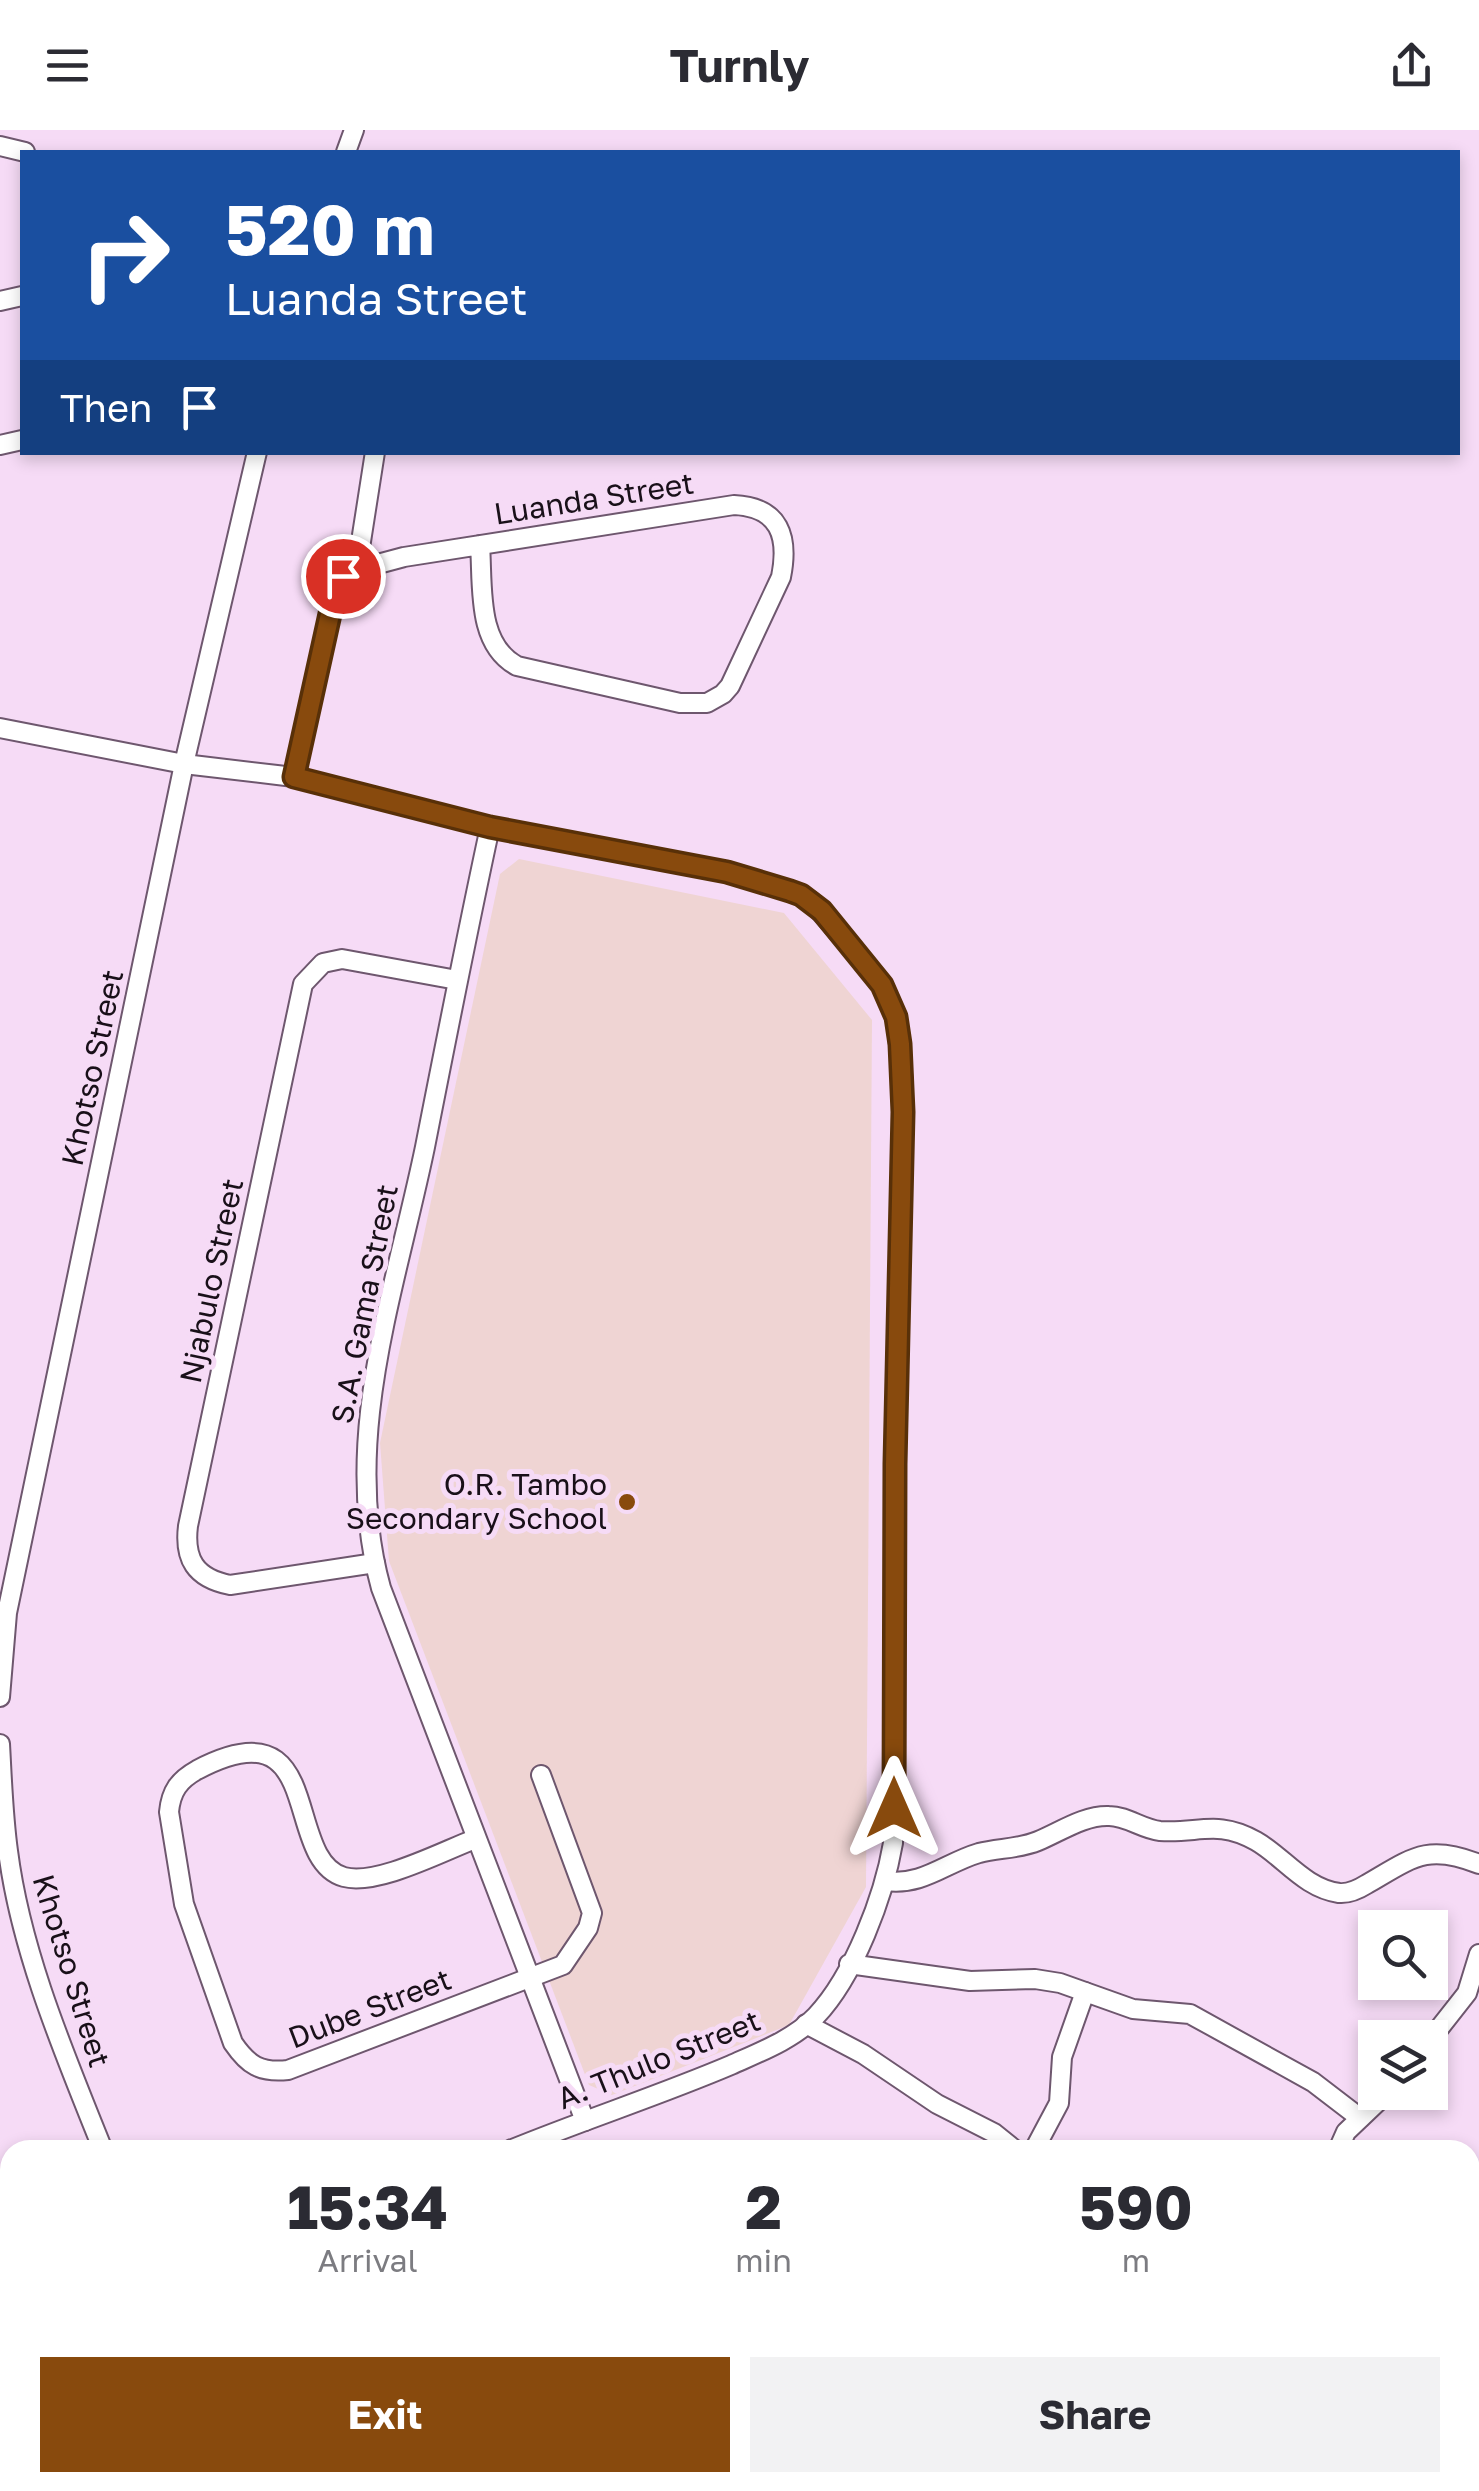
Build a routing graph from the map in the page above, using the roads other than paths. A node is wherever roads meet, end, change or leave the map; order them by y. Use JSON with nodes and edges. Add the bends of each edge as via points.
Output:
{"nodes":[{"id":1,"x":256,"y":455,"type":"edge"},
{"id":2,"x":375,"y":455,"type":"edge"},
{"id":3,"x":480,"y":545,"type":"junction"},
{"id":4,"x":358,"y":567,"type":"junction"},
{"id":5,"x":0,"y":728,"type":"edge"},
{"id":6,"x":184,"y":764,"type":"junction"},
{"id":7,"x":294,"y":777,"type":"junction"},
{"id":8,"x":490,"y":827,"type":"junction"},
{"id":9,"x":456,"y":980,"type":"junction"},
{"id":10,"x":374,"y":1563,"type":"junction"},
{"id":11,"x":0,"y":1697,"type":"edge"},
{"id":12,"x":0,"y":1744,"type":"edge"},
{"id":13,"x":541,"y":1775,"type":"dead end"},
{"id":14,"x":475,"y":1838,"type":"junction"},
{"id":15,"x":4,"y":1853,"type":"edge"},
{"id":16,"x":1479,"y":1864,"type":"edge"},
{"id":17,"x":886,"y":1881,"type":"junction"},
{"id":18,"x":1479,"y":1954,"type":"edge"},
{"id":19,"x":849,"y":1964,"type":"junction"},
{"id":20,"x":528,"y":1978,"type":"junction"},
{"id":21,"x":1086,"y":1992,"type":"junction"},
{"id":22,"x":1445,"y":2020,"type":"edge"},
{"id":23,"x":806,"y":2024,"type":"junction"},
{"id":24,"x":1369,"y":2110,"type":"edge"},
{"id":25,"x":1360,"y":2118,"type":"junction"},
{"id":26,"x":585,"y":2120,"type":"junction"},
{"id":27,"x":99,"y":2140,"type":"edge"},
{"id":28,"x":559,"y":2140,"type":"edge"},
{"id":29,"x":1002,"y":2140,"type":"edge"},
{"id":30,"x":1039,"y":2140,"type":"edge"},
{"id":31,"x":1342,"y":2140,"type":"edge"}],
"edges":[{"from":1,"to":6,"type":"street","name":"Khotso Street"},
{"from":2,"to":4,"type":"street"},
{"from":3,"to":3,"type":"street","name":"Luanda Street","via":[[734,505],[752,506],[777,525],[785,560],[730,686],[707,703],[680,703],[506,660],[489,633]]},
{"from":3,"to":4,"type":"street","name":"Luanda Street"},
{"from":4,"to":7,"type":"street","via":[[343,576],[334,596]]},
{"from":5,"to":6,"type":"street","name":"A. Thulo Street"},
{"from":6,"to":7,"type":"street","name":"A. Thulo Street"},
{"from":6,"to":11,"type":"street","name":"Khotso Street","via":[[7,1613]]},
{"from":7,"to":8,"type":"street","name":"A. Thulo Street"},
{"from":8,"to":9,"type":"street","name":"S.A. Gama Street"},
{"from":8,"to":17,"type":"street","name":"A. Thulo Street","via":[[727,872],[801,895],[822,911],[891,1002],[900,1044],[903,1141],[894,1843]]},
{"from":9,"to":10,"type":"street","name":"S.A. Gama Street","via":[[366,1423]]},
{"from":9,"to":10,"type":"street","name":"Njabulo Street","via":[[342,959],[323,963],[303,984],[187,1538],[194,1568],[230,1584]]},
{"from":10,"to":14,"type":"street","name":"S.A. Gama Street"},
{"from":12,"to":15,"type":"street","name":"Khotso Street"},
{"from":13,"to":20,"type":"street","via":[[592,1918],[564,1965]]},
{"from":14,"to":20,"type":"street","name":"S.A. Gama Street"},
{"from":14,"to":20,"type":"street","name":"Dube Street","via":[[382,1874],[348,1878],[324,1862],[276,1760],[256,1754],[203,1767],[177,1785],[170,1799],[184,1904],[232,2043],[255,2068],[288,2070]]},
{"from":15,"to":27,"type":"street","name":"Khotso Street","via":[[31,1951]]},
{"from":16,"to":17,"type":"street","via":[[1420,1854],[1339,1893],[1301,1877],[1235,1833],[1215,1827],[1154,1830],[1107,1816],[1025,1846],[966,1857],[920,1880]]},
{"from":17,"to":19,"type":"street","name":"A. Thulo Street"},
{"from":18,"to":22,"type":"street","via":[[1466,1993]]},
{"from":19,"to":21,"type":"street","via":[[970,1981],[1035,1979]]},
{"from":19,"to":23,"type":"street","name":"A. Thulo Street"},
{"from":20,"to":26,"type":"street","name":"S.A. Gama Street"},
{"from":21,"to":25,"type":"street","via":[[1120,2006],[1175,2010],[1212,2024],[1313,2082]]},
{"from":21,"to":30,"type":"street","via":[[1062,2057],[1059,2103]]},
{"from":23,"to":26,"type":"street","name":"A. Thulo Street","via":[[761,2052]]},
{"from":23,"to":29,"type":"street"},
{"from":24,"to":25,"type":"street"},
{"from":25,"to":31,"type":"street"},
{"from":26,"to":28,"type":"street","name":"A. Thulo Street"}]}
